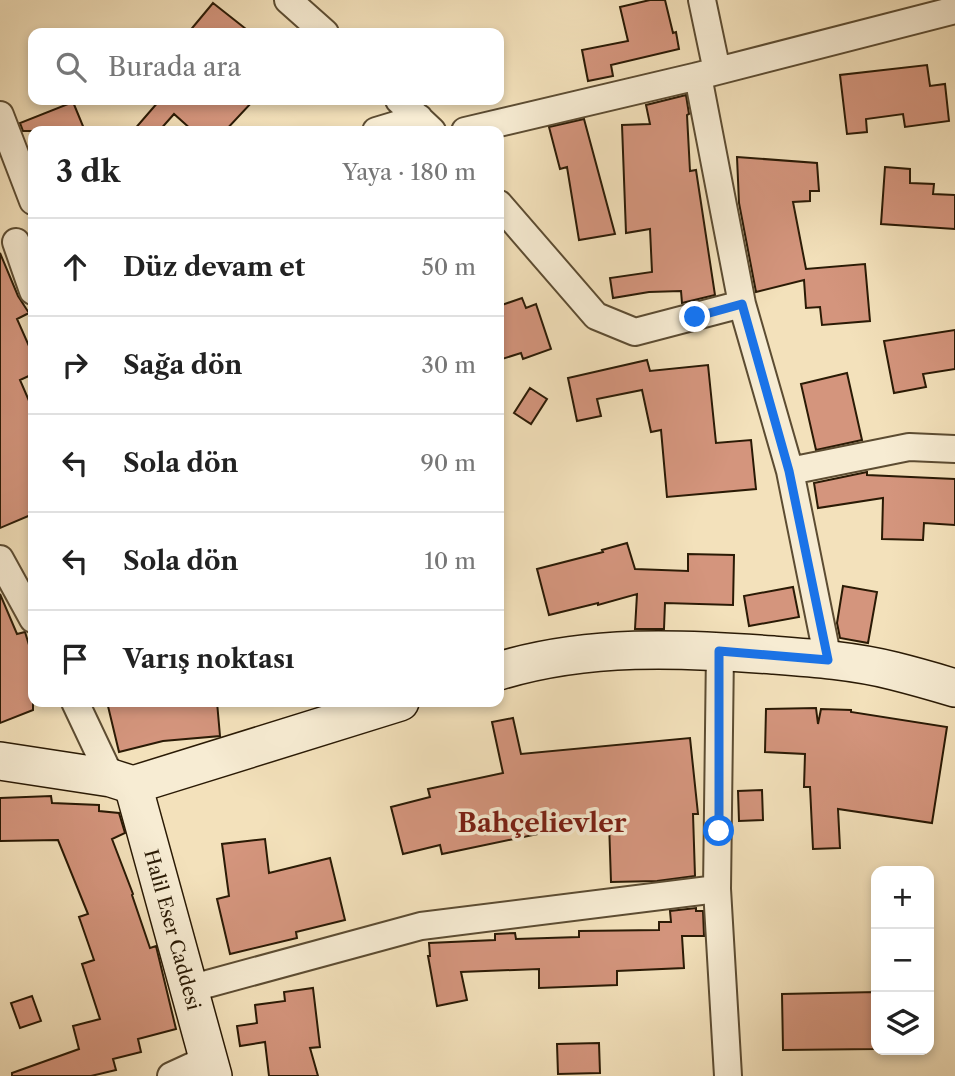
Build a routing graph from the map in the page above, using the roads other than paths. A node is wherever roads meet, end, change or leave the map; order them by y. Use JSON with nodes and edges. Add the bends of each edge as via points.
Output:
{"nodes":[{"id":1,"x":288,"y":0,"type":"edge"},
{"id":2,"x":702,"y":0,"type":"edge"},
{"id":3,"x":947,"y":8,"type":"edge"},
{"id":4,"x":319,"y":28,"type":"edge"},
{"id":5,"x":708,"y":74,"type":"junction"},
{"id":6,"x":404,"y":105,"type":"edge"},
{"id":7,"x":0,"y":115,"type":"edge"},
{"id":8,"x":426,"y":125,"type":"edge"},
{"id":9,"x":486,"y":126,"type":"edge"},
{"id":10,"x":28,"y":188,"type":"edge"},
{"id":11,"x":504,"y":210,"type":"edge"},
{"id":12,"x":17,"y":241,"type":"edge"},
{"id":13,"x":28,"y":275,"type":"edge"},
{"id":14,"x":742,"y":304,"type":"junction"},
{"id":15,"x":955,"y":449,"type":"edge"},
{"id":16,"x":789,"y":471,"type":"junction"},
{"id":17,"x":0,"y":559,"type":"edge"},
{"id":18,"x":28,"y":601,"type":"edge"},
{"id":19,"x":719,"y":651,"type":"junction"},
{"id":20,"x":828,"y":660,"type":"junction"},
{"id":21,"x":504,"y":669,"type":"edge"},
{"id":22,"x":955,"y":688,"type":"edge"},
{"id":23,"x":78,"y":707,"type":"edge"},
{"id":24,"x":382,"y":707,"type":"edge"},
{"id":25,"x":0,"y":761,"type":"edge"},
{"id":26,"x":122,"y":781,"type":"junction"},
{"id":27,"x":718,"y":889,"type":"junction"},
{"id":28,"x":189,"y":989,"type":"junction"},
{"id":29,"x":211,"y":1068,"type":"edge"},
{"id":30,"x":170,"y":1076,"type":"edge"},
{"id":31,"x":728,"y":1076,"type":"edge"}],
"edges":[{"from":1,"to":4,"type":"street"},
{"from":2,"to":5,"type":"street"},
{"from":3,"to":5,"type":"street"},
{"from":5,"to":9,"type":"street"},
{"from":5,"to":14,"type":"street"},
{"from":6,"to":8,"type":"street"},
{"from":7,"to":10,"type":"street"},
{"from":11,"to":14,"type":"street","via":[[596,316],[635,332]]},
{"from":12,"to":13,"type":"street"},
{"from":14,"to":16,"type":"street"},
{"from":15,"to":16,"type":"street","via":[[909,447]]},
{"from":16,"to":20,"type":"street"},
{"from":17,"to":18,"type":"street"},
{"from":19,"to":20,"type":"street"},
{"from":19,"to":21,"type":"street","via":[[625,649],[534,660]]},
{"from":19,"to":27,"type":"street"},
{"from":20,"to":22,"type":"street","via":[[892,670]]},
{"from":23,"to":26,"type":"street"},
{"from":24,"to":26,"type":"street"},
{"from":25,"to":26,"type":"street"},
{"from":26,"to":28,"type":"street","name":"Halil Eser Caddesi"},
{"from":27,"to":28,"type":"street","via":[[421,926]]},
{"from":27,"to":31,"type":"street"},
{"from":28,"to":29,"type":"street","name":"Halil Eser Caddesi"},
{"from":29,"to":30,"type":"street"}]}
